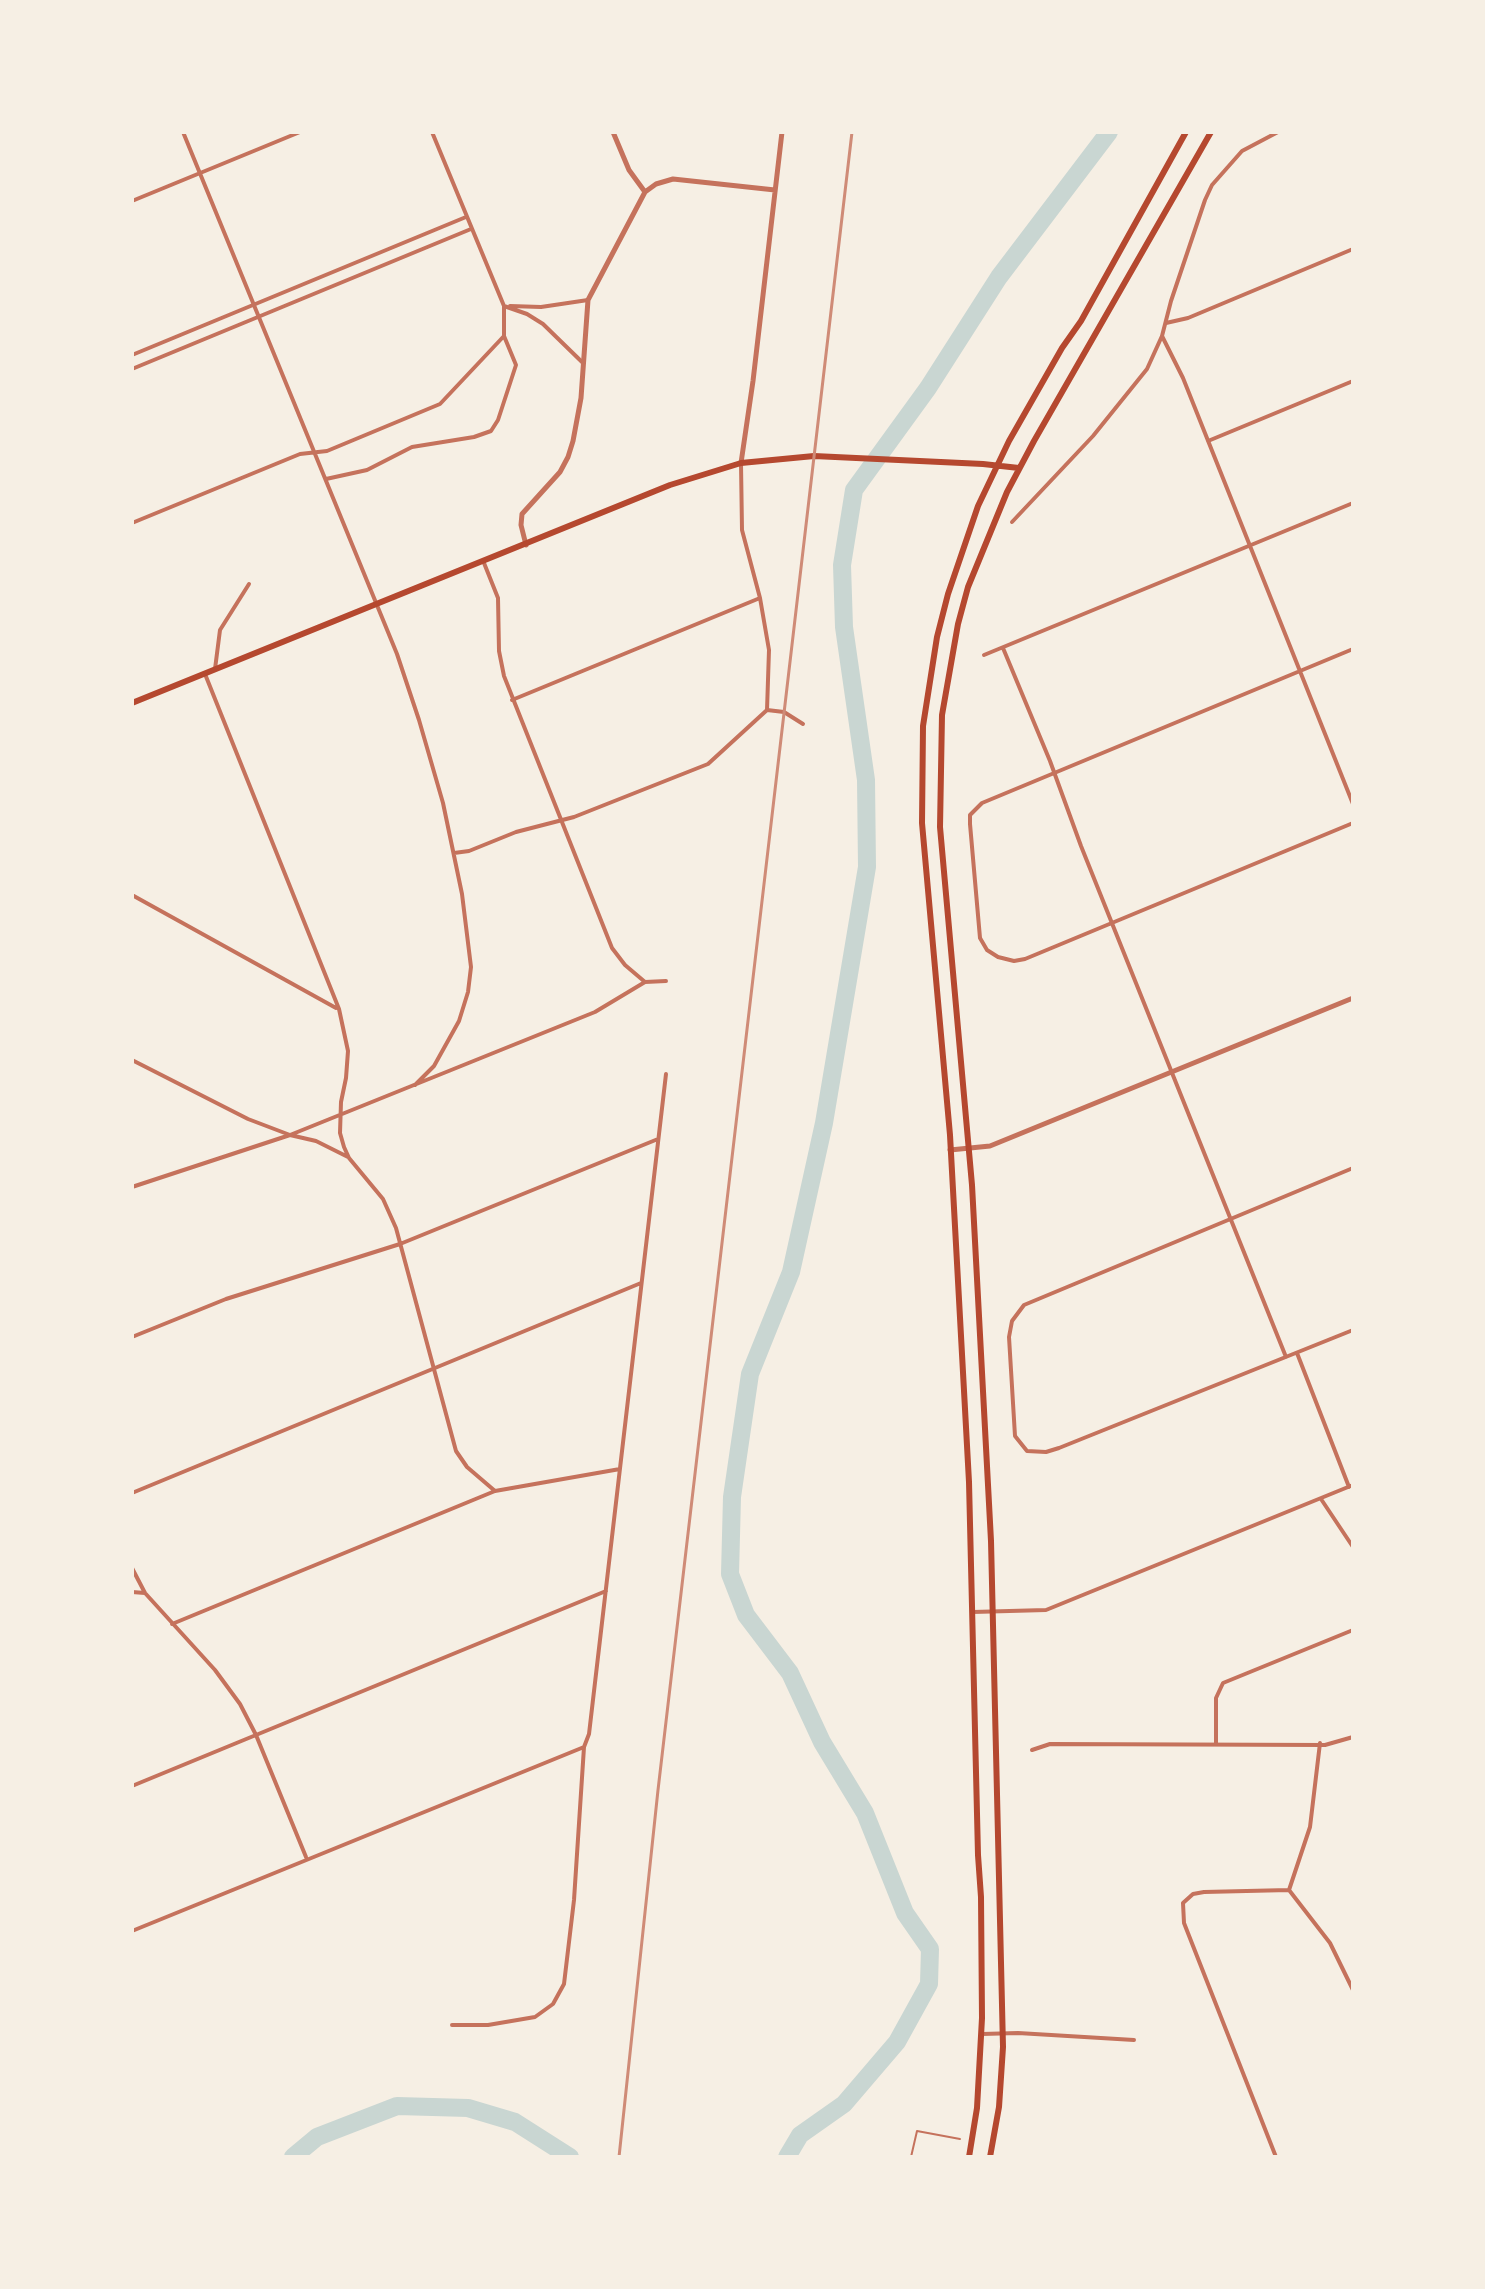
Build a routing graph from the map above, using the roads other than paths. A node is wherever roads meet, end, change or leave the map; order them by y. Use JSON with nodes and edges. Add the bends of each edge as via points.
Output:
{"nodes":[{"id":1,"x":183,"y":132,"type":"edge"},
{"id":2,"x":300,"y":132,"type":"edge"},
{"id":3,"x":432,"y":132,"type":"edge"},
{"id":4,"x":613,"y":132,"type":"edge"},
{"id":5,"x":782,"y":132,"type":"edge"},
{"id":6,"x":1186,"y":132,"type":"edge"},
{"id":7,"x":1211,"y":132,"type":"edge"},
{"id":8,"x":1278,"y":132,"type":"edge"},
{"id":9,"x":201,"y":173,"type":"junction"},
{"id":10,"x":775,"y":190,"type":"junction"},
{"id":11,"x":645,"y":192,"type":"junction"},
{"id":12,"x":132,"y":201,"type":"edge"},
{"id":13,"x":466,"y":217,"type":"junction"},
{"id":14,"x":471,"y":229,"type":"junction"},
{"id":15,"x":1353,"y":249,"type":"edge"},
{"id":16,"x":588,"y":300,"type":"junction"},
{"id":17,"x":254,"y":304,"type":"junction"},
{"id":18,"x":504,"y":306,"type":"junction"},
{"id":19,"x":259,"y":317,"type":"junction"},
{"id":20,"x":1166,"y":323,"type":"junction"},
{"id":21,"x":504,"y":336,"type":"junction"},
{"id":22,"x":1162,"y":336,"type":"junction"},
{"id":23,"x":132,"y":355,"type":"edge"},
{"id":24,"x":582,"y":362,"type":"junction"},
{"id":25,"x":132,"y":369,"type":"edge"},
{"id":26,"x":1353,"y":381,"type":"edge"},
{"id":27,"x":1208,"y":441,"type":"junction"},
{"id":28,"x":315,"y":452,"type":"junction"},
{"id":29,"x":741,"y":463,"type":"junction"},
{"id":30,"x":996,"y":466,"type":"junction"},
{"id":31,"x":1019,"y":468,"type":"junction"},
{"id":32,"x":326,"y":479,"type":"junction"},
{"id":33,"x":1353,"y":503,"type":"edge"},
{"id":34,"x":1012,"y":522,"type":"dead end"},
{"id":35,"x":132,"y":523,"type":"edge"},
{"id":36,"x":526,"y":545,"type":"junction"},
{"id":37,"x":1249,"y":546,"type":"junction"},
{"id":38,"x":484,"y":563,"type":"junction"},
{"id":39,"x":249,"y":584,"type":"dead end"},
{"id":40,"x":760,"y":598,"type":"junction"},
{"id":41,"x":378,"y":605,"type":"junction"},
{"id":42,"x":1003,"y":648,"type":"junction"},
{"id":43,"x":1353,"y":649,"type":"edge"},
{"id":44,"x":984,"y":655,"type":"dead end"},
{"id":45,"x":215,"y":669,"type":"junction"},
{"id":46,"x":1300,"y":671,"type":"junction"},
{"id":47,"x":204,"y":673,"type":"junction"},
{"id":48,"x":512,"y":700,"type":"junction"},
{"id":49,"x":132,"y":703,"type":"edge"},
{"id":50,"x":767,"y":710,"type":"junction"},
{"id":51,"x":803,"y":724,"type":"dead end"},
{"id":52,"x":1053,"y":773,"type":"junction"},
{"id":53,"x":1353,"y":804,"type":"edge"},
{"id":54,"x":560,"y":820,"type":"junction"},
{"id":55,"x":1353,"y":823,"type":"edge"},
{"id":56,"x":454,"y":853,"type":"junction"},
{"id":57,"x":132,"y":895,"type":"edge"},
{"id":58,"x":1112,"y":923,"type":"junction"},
{"id":59,"x":666,"y":981,"type":"dead end"},
{"id":60,"x":645,"y":982,"type":"junction"},
{"id":61,"x":1353,"y":998,"type":"edge"},
{"id":62,"x":339,"y":1009,"type":"junction"},
{"id":63,"x":132,"y":1060,"type":"edge"},
{"id":64,"x":1172,"y":1072,"type":"junction"},
{"id":65,"x":666,"y":1074,"type":"dead end"},
{"id":66,"x":415,"y":1085,"type":"junction"},
{"id":67,"x":340,"y":1114,"type":"junction"},
{"id":68,"x":290,"y":1135,"type":"junction"},
{"id":69,"x":658,"y":1139,"type":"junction"},
{"id":70,"x":968,"y":1148,"type":"junction"},
{"id":71,"x":950,"y":1150,"type":"junction"},
{"id":72,"x":349,"y":1158,"type":"junction"},
{"id":73,"x":1353,"y":1168,"type":"edge"},
{"id":74,"x":132,"y":1187,"type":"edge"},
{"id":75,"x":1231,"y":1219,"type":"junction"},
{"id":76,"x":400,"y":1244,"type":"junction"},
{"id":77,"x":641,"y":1283,"type":"junction"},
{"id":78,"x":1353,"y":1330,"type":"edge"},
{"id":79,"x":132,"y":1337,"type":"edge"},
{"id":80,"x":1297,"y":1353,"type":"junction"},
{"id":81,"x":1286,"y":1357,"type":"junction"},
{"id":82,"x":433,"y":1369,"type":"junction"},
{"id":83,"x":620,"y":1469,"type":"junction"},
{"id":84,"x":1351,"y":1486,"type":"edge"},
{"id":85,"x":495,"y":1491,"type":"junction"},
{"id":86,"x":132,"y":1493,"type":"edge"},
{"id":87,"x":1321,"y":1499,"type":"junction"},
{"id":88,"x":1353,"y":1547,"type":"edge"},
{"id":89,"x":132,"y":1568,"type":"edge"},
{"id":90,"x":606,"y":1591,"type":"junction"},
{"id":91,"x":132,"y":1592,"type":"edge"},
{"id":92,"x":145,"y":1593,"type":"junction"},
{"id":93,"x":973,"y":1612,"type":"junction"},
{"id":94,"x":993,"y":1612,"type":"junction"},
{"id":95,"x":172,"y":1624,"type":"junction"},
{"id":96,"x":1353,"y":1630,"type":"edge"},
{"id":97,"x":256,"y":1735,"type":"junction"},
{"id":98,"x":1353,"y":1737,"type":"edge"},
{"id":99,"x":1216,"y":1743,"type":"junction"},
{"id":100,"x":1320,"y":1743,"type":"junction"},
{"id":101,"x":584,"y":1747,"type":"junction"},
{"id":102,"x":1032,"y":1750,"type":"dead end"},
{"id":103,"x":132,"y":1786,"type":"edge"},
{"id":104,"x":306,"y":1858,"type":"junction"},
{"id":105,"x":1289,"y":1890,"type":"junction"},
{"id":106,"x":132,"y":1931,"type":"edge"},
{"id":107,"x":1353,"y":1990,"type":"edge"},
{"id":108,"x":452,"y":2025,"type":"dead end"},
{"id":109,"x":1003,"y":2033,"type":"junction"},
{"id":110,"x":982,"y":2034,"type":"junction"},
{"id":111,"x":1134,"y":2040,"type":"dead end"},
{"id":112,"x":960,"y":2139,"type":"dead end"},
{"id":113,"x":911,"y":2157,"type":"edge"},
{"id":114,"x":969,"y":2157,"type":"edge"},
{"id":115,"x":990,"y":2157,"type":"edge"},
{"id":116,"x":1276,"y":2157,"type":"edge"}],
"edges":[{"from":1,"to":9,"type":"street"},
{"from":2,"to":9,"type":"street"},
{"from":3,"to":13,"type":"street"},
{"from":4,"to":11,"type":"street"},
{"from":5,"to":10,"type":"street"},
{"from":6,"to":30,"type":"main road"},
{"from":7,"to":31,"type":"main road"},
{"from":8,"to":20,"type":"street","via":[[1242,151],[1212,185]]},
{"from":9,"to":12,"type":"street"},
{"from":9,"to":17,"type":"street"},
{"from":10,"to":11,"type":"street","via":[[673,179]]},
{"from":10,"to":29,"type":"street"},
{"from":11,"to":16,"type":"street"},
{"from":13,"to":14,"type":"street"},
{"from":13,"to":17,"type":"street"},
{"from":14,"to":18,"type":"street"},
{"from":14,"to":19,"type":"street"},
{"from":15,"to":20,"type":"street"},
{"from":16,"to":18,"type":"street"},
{"from":16,"to":24,"type":"street"},
{"from":17,"to":19,"type":"street"},
{"from":17,"to":23,"type":"street"},
{"from":18,"to":21,"type":"street"},
{"from":18,"to":24,"type":"street","via":[[543,324]]},
{"from":19,"to":25,"type":"street"},
{"from":19,"to":28,"type":"street"},
{"from":20,"to":22,"type":"street"},
{"from":21,"to":28,"type":"street","via":[[440,404]]},
{"from":21,"to":32,"type":"street","via":[[516,365],[491,431],[412,447],[367,470]]},
{"from":22,"to":27,"type":"street"},
{"from":22,"to":34,"type":"street","via":[[1147,369],[1120,404]]},
{"from":24,"to":36,"type":"street","via":[[581,398],[568,457],[522,514]]},
{"from":26,"to":27,"type":"street"},
{"from":27,"to":37,"type":"street"},
{"from":28,"to":32,"type":"street"},
{"from":28,"to":35,"type":"street"},
{"from":29,"to":30,"type":"main road","via":[[814,456]]},
{"from":29,"to":36,"type":"main road","via":[[670,485]]},
{"from":29,"to":40,"type":"street","via":[[742,530]]},
{"from":30,"to":31,"type":"main road"},
{"from":30,"to":71,"type":"main road","via":[[948,594],[923,726],[922,823]]},
{"from":31,"to":70,"type":"main road","via":[[968,587],[942,715],[940,827]]},
{"from":32,"to":41,"type":"street"},
{"from":33,"to":37,"type":"street"},
{"from":36,"to":38,"type":"main road"},
{"from":37,"to":42,"type":"street"},
{"from":37,"to":46,"type":"street"},
{"from":38,"to":41,"type":"main road"},
{"from":38,"to":48,"type":"street","via":[[498,598],[499,651]]},
{"from":39,"to":45,"type":"street","via":[[220,630]]},
{"from":40,"to":48,"type":"street"},
{"from":40,"to":50,"type":"street","via":[[769,650]]},
{"from":41,"to":45,"type":"main road"},
{"from":41,"to":56,"type":"street","via":[[419,720]]},
{"from":42,"to":44,"type":"street"},
{"from":42,"to":52,"type":"street"},
{"from":43,"to":46,"type":"street"},
{"from":45,"to":47,"type":"main road"},
{"from":46,"to":52,"type":"street"},
{"from":46,"to":53,"type":"street"},
{"from":47,"to":49,"type":"main road"},
{"from":47,"to":62,"type":"street"},
{"from":48,"to":54,"type":"street"},
{"from":50,"to":51,"type":"street","via":[[784,712]]},
{"from":50,"to":54,"type":"street","via":[[708,764]]},
{"from":52,"to":58,"type":"street"},
{"from":52,"to":58,"type":"street","via":[[974,810],[970,824],[978,930],[984,945],[1009,960],[1025,959]]},
{"from":54,"to":56,"type":"street"},
{"from":54,"to":60,"type":"street","via":[[612,948]]},
{"from":55,"to":58,"type":"street"},
{"from":56,"to":66,"type":"street","via":[[470,949],[468,992],[434,1066]]},
{"from":57,"to":62,"type":"street"},
{"from":58,"to":64,"type":"street"},
{"from":59,"to":60,"type":"street"},
{"from":60,"to":66,"type":"street","via":[[595,1012]]},
{"from":61,"to":64,"type":"street"},
{"from":62,"to":67,"type":"street","via":[[348,1051]]},
{"from":63,"to":68,"type":"street","via":[[236,1114]]},
{"from":64,"to":70,"type":"street","via":[[990,1146]]},
{"from":64,"to":75,"type":"street"},
{"from":65,"to":69,"type":"street"},
{"from":66,"to":67,"type":"street"},
{"from":67,"to":68,"type":"street"},
{"from":67,"to":72,"type":"street"},
{"from":68,"to":72,"type":"street"},
{"from":68,"to":74,"type":"street"},
{"from":69,"to":76,"type":"street"},
{"from":69,"to":77,"type":"street"},
{"from":70,"to":71,"type":"street"},
{"from":70,"to":94,"type":"main road"},
{"from":71,"to":93,"type":"main road"},
{"from":72,"to":76,"type":"street","via":[[383,1199]]},
{"from":73,"to":75,"type":"street"},
{"from":75,"to":81,"type":"street"},
{"from":75,"to":81,"type":"street","via":[[1024,1305],[1009,1330],[1015,1436],[1027,1451],[1046,1452]]},
{"from":76,"to":79,"type":"street","via":[[226,1299]]},
{"from":76,"to":82,"type":"street"},
{"from":77,"to":82,"type":"street"},
{"from":77,"to":83,"type":"street"},
{"from":78,"to":80,"type":"street"},
{"from":80,"to":81,"type":"street"},
{"from":80,"to":84,"type":"street"},
{"from":82,"to":85,"type":"street","via":[[456,1451]]},
{"from":82,"to":86,"type":"street"},
{"from":83,"to":85,"type":"street"},
{"from":83,"to":90,"type":"street"},
{"from":84,"to":87,"type":"street"},
{"from":85,"to":95,"type":"street"},
{"from":87,"to":88,"type":"street"},
{"from":87,"to":94,"type":"street","via":[[1046,1610]]},
{"from":89,"to":92,"type":"street"},
{"from":90,"to":97,"type":"street"},
{"from":90,"to":101,"type":"street"},
{"from":91,"to":92,"type":"street"},
{"from":92,"to":95,"type":"street"},
{"from":93,"to":94,"type":"street"},
{"from":93,"to":110,"type":"main road"},
{"from":94,"to":109,"type":"main road"},
{"from":95,"to":97,"type":"street","via":[[226,1683]]},
{"from":96,"to":99,"type":"street","via":[[1228,1679],[1216,1698]]},
{"from":97,"to":103,"type":"street"},
{"from":97,"to":104,"type":"street"},
{"from":98,"to":100,"type":"street"},
{"from":99,"to":100,"type":"street"},
{"from":99,"to":102,"type":"street","via":[[1050,1744]]},
{"from":100,"to":105,"type":"street","via":[[1310,1827]]},
{"from":101,"to":104,"type":"street"},
{"from":101,"to":108,"type":"street","via":[[564,1984],[553,2004],[535,2017]]},
{"from":104,"to":106,"type":"street"},
{"from":105,"to":107,"type":"street","via":[[1330,1943]]},
{"from":105,"to":116,"type":"street","via":[[1204,1892],[1183,1903],[1184,1923]]},
{"from":109,"to":110,"type":"street"},
{"from":109,"to":111,"type":"street"},
{"from":109,"to":115,"type":"main road"},
{"from":110,"to":114,"type":"main road"},
{"from":112,"to":113,"type":"lane","via":[[917,2131]]}]}
